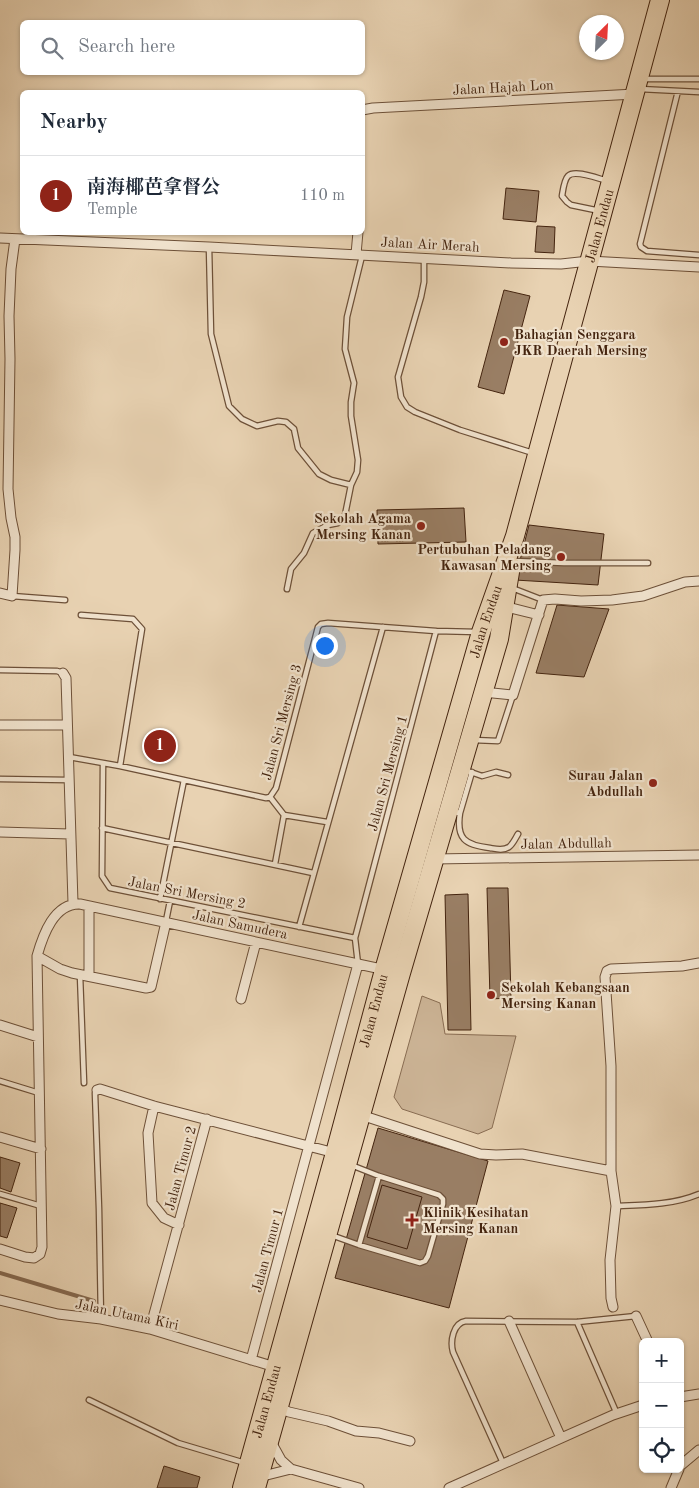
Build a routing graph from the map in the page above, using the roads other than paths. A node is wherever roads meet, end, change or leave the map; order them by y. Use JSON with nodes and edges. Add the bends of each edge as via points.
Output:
{"nodes":[{"id":1,"x":660,"y":0,"type":"edge"},
{"id":2,"x":699,"y":79,"type":"edge"},
{"id":3,"x":636,"y":87,"type":"junction"},
{"id":4,"x":678,"y":91,"type":"junction"},
{"id":5,"x":699,"y":92,"type":"edge"},
{"id":6,"x":365,"y":110,"type":"edge"},
{"id":7,"x":612,"y":182,"type":"junction"},
{"id":8,"x":602,"y":212,"type":"junction"},
{"id":9,"x":358,"y":235,"type":"edge"},
{"id":10,"x":0,"y":238,"type":"edge"},
{"id":11,"x":14,"y":239,"type":"junction"},
{"id":12,"x":209,"y":247,"type":"junction"},
{"id":13,"x":359,"y":254,"type":"junction"},
{"id":14,"x":699,"y":255,"type":"edge"},
{"id":15,"x":424,"y":259,"type":"junction"},
{"id":16,"x":589,"y":261,"type":"junction"},
{"id":17,"x":699,"y":268,"type":"edge"},
{"id":18,"x":537,"y":454,"type":"junction"},
{"id":19,"x":351,"y":485,"type":"junction"},
{"id":20,"x":515,"y":536,"type":"junction"},
{"id":21,"x":512,"y":561,"type":"junction"},
{"id":22,"x":648,"y":563,"type":"dead end"},
{"id":23,"x":699,"y":581,"type":"edge"},
{"id":24,"x":508,"y":587,"type":"junction"},
{"id":25,"x":287,"y":589,"type":"dead end"},
{"id":26,"x":0,"y":593,"type":"edge"},
{"id":27,"x":12,"y":596,"type":"junction"},
{"id":28,"x":65,"y":600,"type":"dead end"},
{"id":29,"x":543,"y":600,"type":"junction"},
{"id":30,"x":506,"y":606,"type":"junction"},
{"id":31,"x":488,"y":609,"type":"junction"},
{"id":32,"x":81,"y":615,"type":"dead end"},
{"id":33,"x":539,"y":615,"type":"junction"},
{"id":34,"x":383,"y":627,"type":"junction"},
{"id":35,"x":436,"y":631,"type":"junction"},
{"id":36,"x":481,"y":632,"type":"junction"},
{"id":37,"x":0,"y":670,"type":"edge"},
{"id":38,"x":63,"y":673,"type":"joint"},
{"id":39,"x":484,"y":692,"type":"junction"},
{"id":40,"x":513,"y":695,"type":"junction"},
{"id":41,"x":0,"y":724,"type":"edge"},
{"id":42,"x":67,"y":725,"type":"junction"},
{"id":43,"x":469,"y":740,"type":"junction"},
{"id":44,"x":68,"y":757,"type":"junction"},
{"id":45,"x":103,"y":763,"type":"junction"},
{"id":46,"x":120,"y":766,"type":"junction"},
{"id":47,"x":466,"y":771,"type":"junction"},
{"id":48,"x":508,"y":775,"type":"dead end"},
{"id":49,"x":0,"y":779,"type":"edge"},
{"id":50,"x":68,"y":780,"type":"junction"},
{"id":51,"x":184,"y":780,"type":"junction"},
{"id":52,"x":270,"y":797,"type":"junction"},
{"id":53,"x":454,"y":812,"type":"junction"},
{"id":54,"x":284,"y":815,"type":"junction"},
{"id":55,"x":327,"y":822,"type":"junction"},
{"id":56,"x":102,"y":828,"type":"junction"},
{"id":57,"x":0,"y":832,"type":"edge"},
{"id":58,"x":70,"y":834,"type":"junction"},
{"id":59,"x":518,"y":834,"type":"dead end"},
{"id":60,"x":172,"y":843,"type":"junction"},
{"id":61,"x":699,"y":855,"type":"edge"},
{"id":62,"x":434,"y":859,"type":"junction"},
{"id":63,"x":275,"y":864,"type":"junction"},
{"id":64,"x":313,"y":873,"type":"junction"},
{"id":65,"x":160,"y":898,"type":"junction"},
{"id":66,"x":170,"y":901,"type":"junction"},
{"id":67,"x":72,"y":904,"type":"junction"},
{"id":68,"x":89,"y":906,"type":"junction"},
{"id":69,"x":166,"y":922,"type":"junction"},
{"id":70,"x":299,"y":926,"type":"junction"},
{"id":71,"x":355,"y":938,"type":"junction"},
{"id":72,"x":256,"y":942,"type":"junction"},
{"id":73,"x":37,"y":956,"type":"junction"},
{"id":74,"x":699,"y":963,"type":"edge"},
{"id":75,"x":358,"y":964,"type":"junction"},
{"id":76,"x":392,"y":972,"type":"junction"},
{"id":77,"x":85,"y":975,"type":"junction"},
{"id":78,"x":241,"y":999,"type":"dead end"},
{"id":79,"x":0,"y":1025,"type":"edge"},
{"id":80,"x":38,"y":1037,"type":"junction"},
{"id":81,"x":0,"y":1081,"type":"edge"},
{"id":82,"x":84,"y":1083,"type":"dead end"},
{"id":83,"x":97,"y":1090,"type":"joint"},
{"id":84,"x":41,"y":1093,"type":"junction"},
{"id":85,"x":154,"y":1106,"type":"junction"},
{"id":86,"x":361,"y":1115,"type":"junction"},
{"id":87,"x":207,"y":1119,"type":"junction"},
{"id":88,"x":0,"y":1138,"type":"edge"},
{"id":89,"x":309,"y":1147,"type":"junction"},
{"id":90,"x":40,"y":1149,"type":"junction"},
{"id":91,"x":341,"y":1158,"type":"junction"},
{"id":92,"x":611,"y":1172,"type":"junction"},
{"id":93,"x":379,"y":1176,"type":"junction"},
{"id":94,"x":0,"y":1194,"type":"edge"},
{"id":95,"x":699,"y":1194,"type":"edge"},
{"id":96,"x":41,"y":1206,"type":"junction"},
{"id":97,"x":616,"y":1206,"type":"junction"},
{"id":98,"x":179,"y":1225,"type":"junction"},
{"id":99,"x":328,"y":1233,"type":"junction"},
{"id":100,"x":359,"y":1245,"type":"junction"},
{"id":101,"x":0,"y":1250,"type":"edge"},
{"id":102,"x":0,"y":1300,"type":"edge"},
{"id":103,"x":613,"y":1308,"type":"dead end"},
{"id":104,"x":636,"y":1316,"type":"joint"},
{"id":105,"x":101,"y":1320,"type":"junction"},
{"id":106,"x":509,"y":1321,"type":"junction"},
{"id":107,"x":577,"y":1322,"type":"junction"},
{"id":108,"x":150,"y":1329,"type":"junction"},
{"id":109,"x":646,"y":1338,"type":"edge"},
{"id":110,"x":251,"y":1360,"type":"junction"},
{"id":111,"x":275,"y":1367,"type":"junction"},
{"id":112,"x":699,"y":1394,"type":"edge"},
{"id":113,"x":684,"y":1396,"type":"edge"},
{"id":114,"x":89,"y":1400,"type":"dead end"},
{"id":115,"x":639,"y":1406,"type":"edge"},
{"id":116,"x":279,"y":1408,"type":"junction"},
{"id":117,"x":617,"y":1414,"type":"junction"},
{"id":118,"x":561,"y":1438,"type":"junction"},
{"id":119,"x":270,"y":1439,"type":"junction"},
{"id":120,"x":410,"y":1442,"type":"dead end"},
{"id":121,"x":699,"y":1450,"type":"edge"},
{"id":122,"x":504,"y":1464,"type":"junction"},
{"id":123,"x":684,"y":1464,"type":"edge"},
{"id":124,"x":290,"y":1469,"type":"junction"},
{"id":125,"x":678,"y":1473,"type":"edge"},
{"id":126,"x":253,"y":1482,"type":"edge"},
{"id":127,"x":360,"y":1488,"type":"edge"},
{"id":128,"x":449,"y":1488,"type":"edge"},
{"id":129,"x":671,"y":1488,"type":"edge"}],
"edges":[{"from":1,"to":3,"type":"highway","name":"Jalan Endau"},
{"from":2,"to":3,"type":"lane"},
{"from":3,"to":4,"type":"lane"},
{"from":3,"to":6,"type":"street","name":"Jalan Hajah Lon"},
{"from":3,"to":7,"type":"highway","name":"Jalan Endau"},
{"from":4,"to":5,"type":"lane"},
{"from":4,"to":14,"type":"lane","via":[[640,244],[646,251]]},
{"from":7,"to":8,"type":"highway","name":"Jalan Endau"},
{"from":7,"to":8,"type":"lane","via":[[577,173],[565,180],[562,196],[567,202]]},
{"from":8,"to":16,"type":"highway","name":"Jalan Endau"},
{"from":9,"to":13,"type":"street"},
{"from":10,"to":11,"type":"street","name":"Jalan Air Merah"},
{"from":11,"to":12,"type":"street","name":"Jalan Air Merah"},
{"from":11,"to":27,"type":"street","via":[[9,316],[8,489],[15,537]]},
{"from":12,"to":13,"type":"street","name":"Jalan Air Merah"},
{"from":12,"to":19,"type":"lane","via":[[211,334],[229,406],[242,419],[257,426],[286,422],[294,429],[298,448],[319,474]]},
{"from":13,"to":15,"type":"street","name":"Jalan Air Merah"},
{"from":13,"to":19,"type":"lane","via":[[345,338],[354,383],[351,416],[358,460]]},
{"from":15,"to":16,"type":"street","name":"Jalan Air Merah","via":[[561,264]]},
{"from":15,"to":18,"type":"lane","via":[[421,297],[398,377],[401,397],[414,412]]},
{"from":16,"to":17,"type":"street","name":"Jalan Air Merah"},
{"from":16,"to":18,"type":"highway","name":"Jalan Endau"},
{"from":18,"to":20,"type":"highway","name":"Jalan Endau"},
{"from":19,"to":25,"type":"lane","via":[[345,515],[338,523],[312,533],[304,553],[291,569]]},
{"from":20,"to":21,"type":"highway","name":"Jalan Endau"},
{"from":20,"to":31,"type":"highway","name":"Jalan Endau"},
{"from":21,"to":22,"type":"lane"},
{"from":21,"to":24,"type":"highway","name":"Jalan Endau"},
{"from":23,"to":29,"type":"street","via":[[680,583],[643,596],[612,600]]},
{"from":24,"to":29,"type":"lane"},
{"from":24,"to":30,"type":"highway","name":"Jalan Endau"},
{"from":26,"to":27,"type":"street"},
{"from":27,"to":28,"type":"lane"},
{"from":29,"to":33,"type":"street"},
{"from":30,"to":31,"type":"street"},
{"from":30,"to":33,"type":"street"},
{"from":30,"to":39,"type":"highway","name":"Jalan Endau"},
{"from":31,"to":36,"type":"highway","name":"Jalan Endau"},
{"from":32,"to":46,"type":"lane","via":[[133,618],[142,629]]},
{"from":33,"to":40,"type":"street"},
{"from":34,"to":35,"type":"lane"},
{"from":34,"to":52,"type":"lane","name":"Jalan Sri Mersing 3","via":[[328,623],[318,626],[276,788]]},
{"from":34,"to":55,"type":"lane"},
{"from":35,"to":36,"type":"lane"},
{"from":35,"to":71,"type":"lane","name":"Jalan Sri Mersing 1"},
{"from":36,"to":76,"type":"highway","name":"Jalan Endau"},
{"from":37,"to":38,"type":"lane"},
{"from":38,"to":42,"type":"street","via":[[66,678]]},
{"from":39,"to":40,"type":"street"},
{"from":39,"to":43,"type":"highway","name":"Jalan Endau"},
{"from":40,"to":43,"type":"lane","via":[[498,741]]},
{"from":41,"to":42,"type":"street"},
{"from":42,"to":44,"type":"street"},
{"from":43,"to":47,"type":"highway","name":"Jalan Endau"},
{"from":44,"to":45,"type":"lane","name":"Jalan Sri Mersing 3"},
{"from":44,"to":50,"type":"street"},
{"from":45,"to":46,"type":"lane","name":"Jalan Sri Mersing 3"},
{"from":45,"to":56,"type":"lane","name":"Jalan Sri Mersing 2"},
{"from":46,"to":51,"type":"lane","name":"Jalan Sri Mersing 3"},
{"from":47,"to":48,"type":"lane","via":[[482,776],[496,772]]},
{"from":47,"to":53,"type":"highway","name":"Jalan Endau"},
{"from":49,"to":50,"type":"lane"},
{"from":50,"to":58,"type":"street"},
{"from":51,"to":52,"type":"lane","name":"Jalan Sri Mersing 3"},
{"from":51,"to":60,"type":"lane"},
{"from":52,"to":54,"type":"lane"},
{"from":53,"to":59,"type":"lane","via":[[460,834],[476,846],[502,849],[508,847]]},
{"from":53,"to":62,"type":"highway","name":"Jalan Endau"},
{"from":54,"to":55,"type":"lane"},
{"from":54,"to":63,"type":"lane"},
{"from":55,"to":64,"type":"lane"},
{"from":56,"to":60,"type":"lane"},
{"from":56,"to":65,"type":"lane","name":"Jalan Sri Mersing 2","via":[[102,876],[110,888]]},
{"from":57,"to":58,"type":"street"},
{"from":58,"to":67,"type":"street"},
{"from":60,"to":63,"type":"lane"},
{"from":60,"to":65,"type":"lane"},
{"from":61,"to":62,"type":"street","name":"Jalan Abdullah"},
{"from":62,"to":76,"type":"highway","name":"Jalan Endau"},
{"from":63,"to":64,"type":"lane"},
{"from":64,"to":70,"type":"lane"},
{"from":65,"to":66,"type":"lane","name":"Jalan Sri Mersing 2"},
{"from":66,"to":69,"type":"lane"},
{"from":66,"to":70,"type":"lane","name":"Jalan Sri Mersing 2"},
{"from":67,"to":68,"type":"street","name":"Jalan Samudera"},
{"from":67,"to":73,"type":"street","via":[[62,909],[52,921]]},
{"from":68,"to":69,"type":"street","name":"Jalan Samudera"},
{"from":68,"to":77,"type":"street"},
{"from":69,"to":72,"type":"street","name":"Jalan Samudera"},
{"from":69,"to":77,"type":"street","via":[[151,987]]},
{"from":70,"to":71,"type":"lane","name":"Jalan Sri Mersing 2"},
{"from":71,"to":75,"type":"lane","name":"Jalan Sri Mersing 1"},
{"from":72,"to":75,"type":"street","name":"Jalan Samudera"},
{"from":72,"to":78,"type":"street"},
{"from":73,"to":77,"type":"street","via":[[60,969]]},
{"from":73,"to":80,"type":"street"},
{"from":74,"to":92,"type":"street","via":[[607,971]]},
{"from":75,"to":76,"type":"street","name":"Jalan Samudera"},
{"from":75,"to":89,"type":"street","name":"Jalan Timur 1"},
{"from":76,"to":86,"type":"highway","name":"Jalan Endau"},
{"from":76,"to":91,"type":"highway","name":"Jalan Endau"},
{"from":77,"to":82,"type":"lane"},
{"from":79,"to":80,"type":"street"},
{"from":80,"to":84,"type":"street"},
{"from":81,"to":84,"type":"lane"},
{"from":83,"to":85,"type":"street"},
{"from":83,"to":105,"type":"lane"},
{"from":84,"to":90,"type":"street"},
{"from":85,"to":87,"type":"street"},
{"from":85,"to":98,"type":"street","name":"Jalan Timur 2","via":[[148,1133],[152,1203],[164,1218]]},
{"from":86,"to":91,"type":"highway","name":"Jalan Endau"},
{"from":86,"to":92,"type":"street","via":[[480,1154],[522,1154]]},
{"from":87,"to":89,"type":"street"},
{"from":87,"to":98,"type":"street","name":"Jalan Timur 2"},
{"from":88,"to":90,"type":"street"},
{"from":89,"to":91,"type":"street"},
{"from":89,"to":110,"type":"street","name":"Jalan Timur 1"},
{"from":90,"to":96,"type":"street"},
{"from":91,"to":93,"type":"lane"},
{"from":91,"to":99,"type":"highway","name":"Jalan Endau"},
{"from":91,"to":111,"type":"highway","name":"Jalan Endau"},
{"from":92,"to":97,"type":"street"},
{"from":93,"to":100,"type":"lane"},
{"from":93,"to":100,"type":"lane","via":[[443,1198],[428,1256],[420,1263]]},
{"from":94,"to":96,"type":"lane"},
{"from":95,"to":97,"type":"lane","via":[[656,1204]]},
{"from":96,"to":101,"type":"street","via":[[40,1254],[34,1258]]},
{"from":97,"to":103,"type":"street","via":[[610,1260]]},
{"from":98,"to":108,"type":"street","name":"Jalan Timur 2"},
{"from":99,"to":100,"type":"lane"},
{"from":99,"to":116,"type":"highway","name":"Jalan Endau"},
{"from":102,"to":105,"type":"street","name":"Jalan Utama Kiri"},
{"from":104,"to":107,"type":"lane"},
{"from":104,"to":109,"type":"street"},
{"from":105,"to":108,"type":"street","name":"Jalan Utama Kiri"},
{"from":106,"to":107,"type":"lane"},
{"from":106,"to":118,"type":"street"},
{"from":106,"to":122,"type":"lane","via":[[461,1321],[454,1330],[452,1348]]},
{"from":107,"to":117,"type":"lane"},
{"from":108,"to":110,"type":"street","name":"Jalan Utama Kiri"},
{"from":110,"to":111,"type":"street","name":"Jalan Utama Kiri"},
{"from":111,"to":126,"type":"highway","name":"Jalan Endau"},
{"from":112,"to":113,"type":"street"},
{"from":114,"to":126,"type":"lane"},
{"from":115,"to":117,"type":"street"},
{"from":116,"to":119,"type":"highway","name":"Jalan Endau"},
{"from":116,"to":120,"type":"street"},
{"from":117,"to":118,"type":"street"},
{"from":118,"to":122,"type":"street"},
{"from":119,"to":124,"type":"street"},
{"from":119,"to":126,"type":"highway","name":"Jalan Endau"},
{"from":121,"to":123,"type":"street"},
{"from":122,"to":128,"type":"street"},
{"from":124,"to":126,"type":"street"},
{"from":124,"to":127,"type":"street"},
{"from":125,"to":129,"type":"street"}]}
